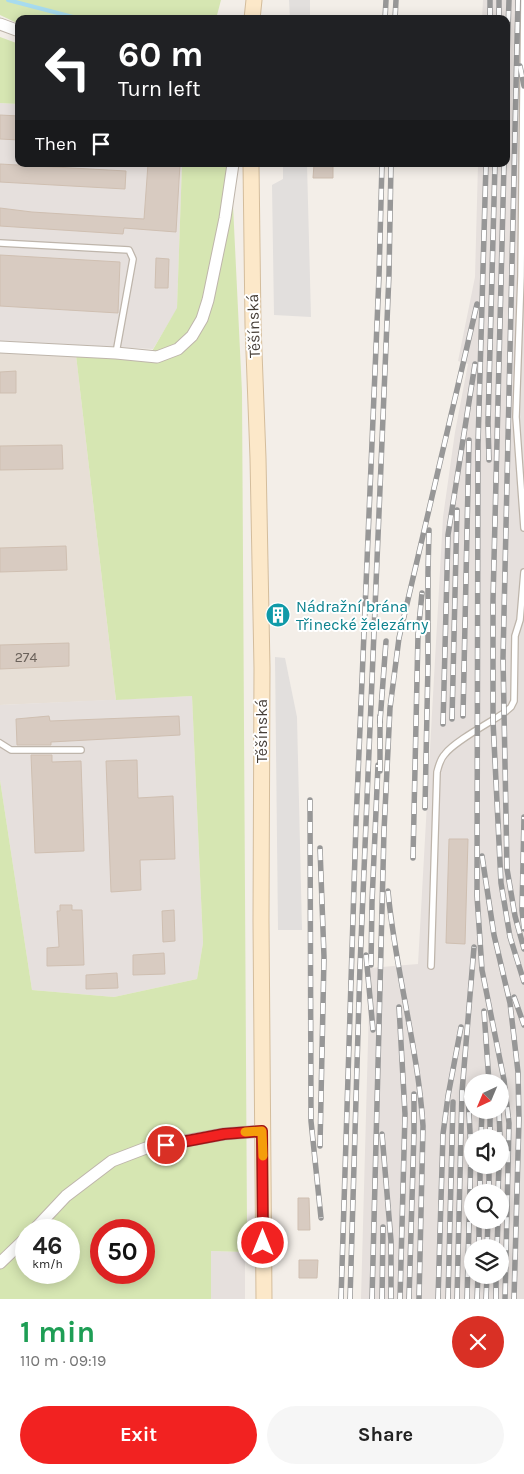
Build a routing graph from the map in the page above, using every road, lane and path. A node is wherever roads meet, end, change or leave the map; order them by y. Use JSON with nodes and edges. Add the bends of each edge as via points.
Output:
{"nodes":[{"id":1,"x":254,"y":0,"type":"edge"},
{"id":2,"x":524,"y":0,"type":"edge"},
{"id":3,"x":252,"y":15,"type":"edge"},
{"id":4,"x":0,"y":24,"type":"edge"},
{"id":5,"x":15,"y":30,"type":"edge"},
{"id":6,"x":232,"y":167,"type":"edge"},
{"id":7,"x":250,"y":167,"type":"edge"},
{"id":8,"x":0,"y":243,"type":"edge"},
{"id":9,"x":0,"y":347,"type":"edge"},
{"id":10,"x":116,"y":353,"type":"junction"},
{"id":11,"x":524,"y":528,"type":"edge"},
{"id":12,"x":524,"y":572,"type":"edge"},
{"id":13,"x":524,"y":586,"type":"edge"},
{"id":14,"x":0,"y":743,"type":"edge"},
{"id":15,"x":81,"y":750,"type":"dead end"},
{"id":16,"x":431,"y":966,"type":"dead end"},
{"id":17,"x":262,"y":1131,"type":"junction"},
{"id":18,"x":44,"y":1219,"type":"edge"},
{"id":19,"x":15,"y":1249,"type":"edge"},
{"id":20,"x":0,"y":1263,"type":"edge"},
{"id":21,"x":264,"y":1299,"type":"edge"}],
"edges":[{"from":1,"to":3,"type":"main road"},
{"from":2,"to":11,"type":"lane","via":[[516,417]]},
{"from":4,"to":5,"type":"street"},
{"from":6,"to":10,"type":"street","via":[[208,300],[192,336],[178,349],[157,357]]},
{"from":7,"to":17,"type":"main road","name":"Těšínská","via":[[262,668]]},
{"from":8,"to":10,"type":"lane","via":[[129,250],[133,259]]},
{"from":9,"to":10,"type":"street"},
{"from":12,"to":13,"type":"lane"},
{"from":13,"to":16,"type":"lane","via":[[515,636],[515,694],[511,707],[450,748],[441,759],[437,772]]},
{"from":14,"to":15,"type":"lane","via":[[12,750]]},
{"from":17,"to":18,"type":"street","via":[[224,1134],[146,1148],[112,1161],[66,1196]]},
{"from":17,"to":21,"type":"main road","name":"Těšínská"},
{"from":19,"to":20,"type":"street"}]}
